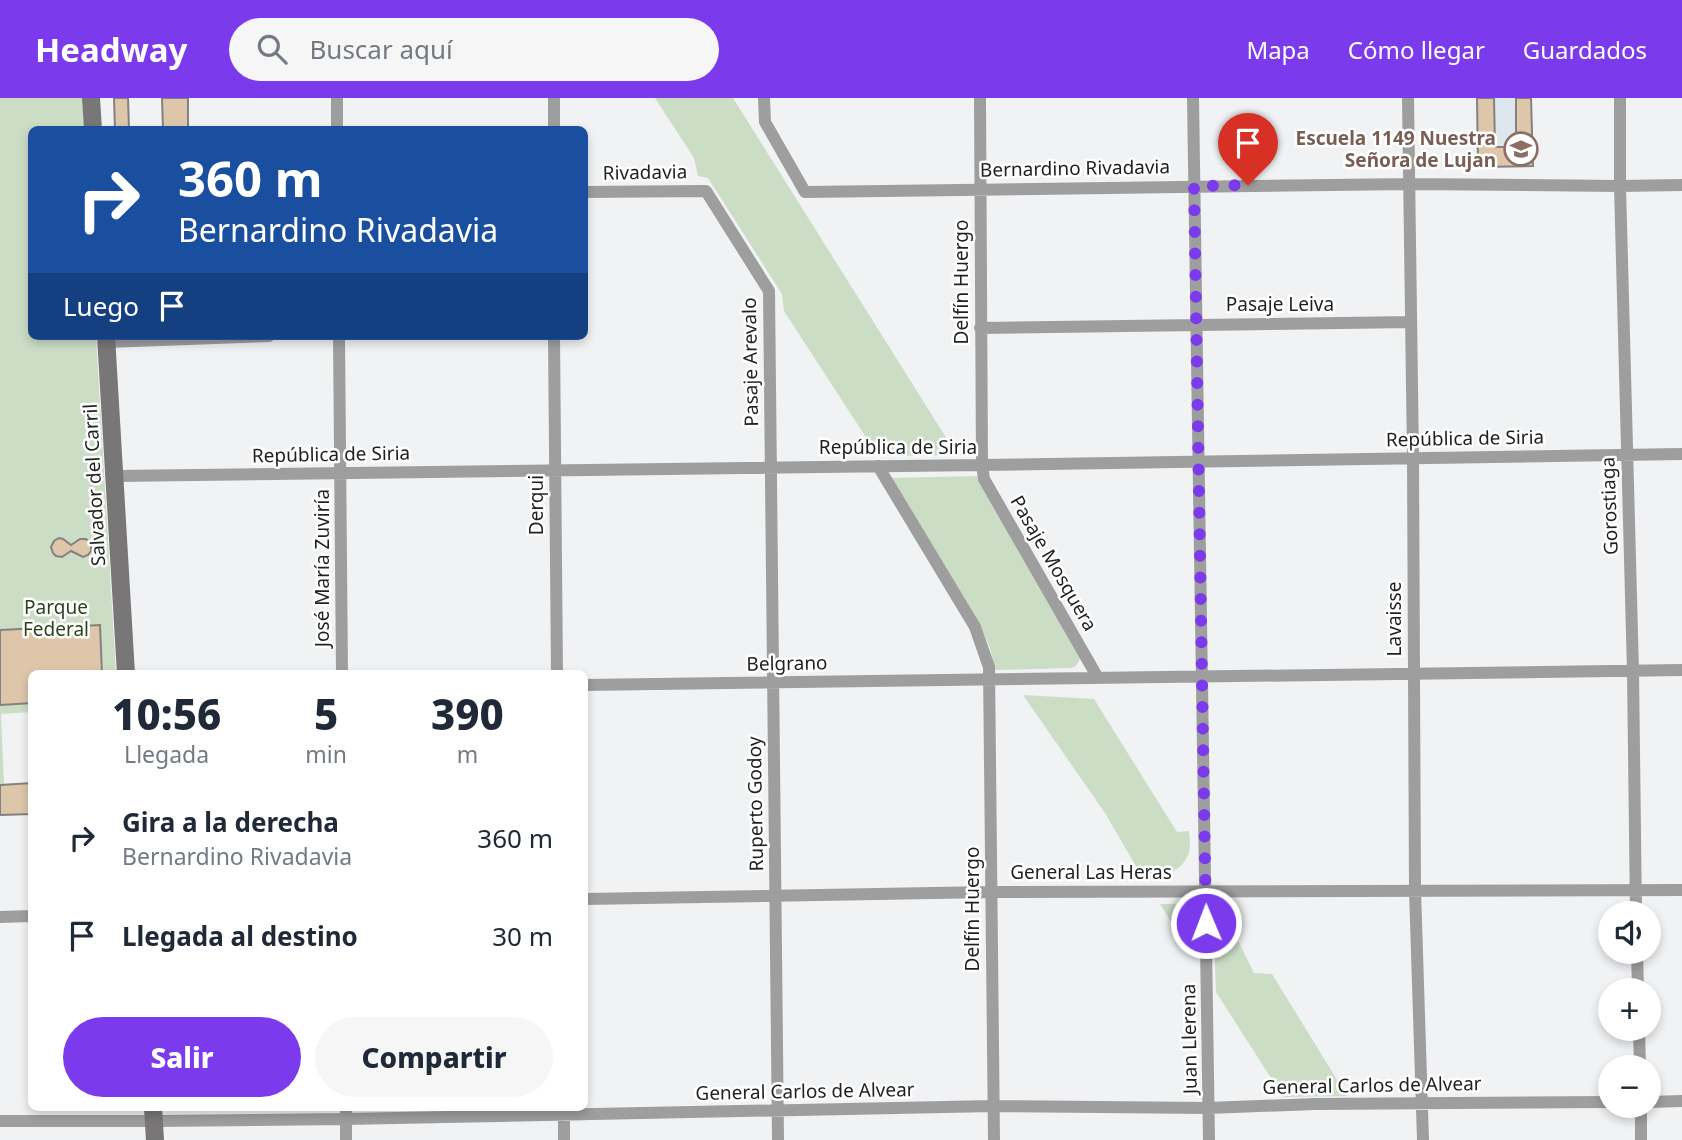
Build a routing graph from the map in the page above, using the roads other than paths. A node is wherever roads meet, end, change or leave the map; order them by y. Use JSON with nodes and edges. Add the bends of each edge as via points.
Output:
{"nodes":[{"id":1,"x":91,"y":98,"type":"edge"},
{"id":2,"x":337,"y":98,"type":"edge"},
{"id":3,"x":554,"y":98,"type":"edge"},
{"id":4,"x":764,"y":98,"type":"edge"},
{"id":5,"x":980,"y":98,"type":"edge"},
{"id":6,"x":1193,"y":98,"type":"edge"},
{"id":7,"x":1408,"y":98,"type":"edge"},
{"id":8,"x":1620,"y":98,"type":"edge"},
{"id":9,"x":93,"y":126,"type":"edge"},
{"id":10,"x":337,"y":126,"type":"edge"},
{"id":11,"x":554,"y":126,"type":"edge"},
{"id":12,"x":1410,"y":184,"type":"junction"},
{"id":13,"x":1682,"y":185,"type":"edge"},
{"id":14,"x":1194,"y":186,"type":"junction"},
{"id":15,"x":1620,"y":186,"type":"junction"},
{"id":16,"x":981,"y":189,"type":"junction"},
{"id":17,"x":706,"y":191,"type":"joint"},
{"id":18,"x":588,"y":192,"type":"edge"},
{"id":19,"x":1411,"y":323,"type":"junction"},
{"id":20,"x":1197,"y":324,"type":"junction"},
{"id":21,"x":980,"y":328,"type":"junction"},
{"id":22,"x":106,"y":340,"type":"edge"},
{"id":23,"x":339,"y":340,"type":"edge"},
{"id":24,"x":554,"y":340,"type":"edge"},
{"id":25,"x":1626,"y":454,"type":"junction"},
{"id":26,"x":1682,"y":454,"type":"edge"},
{"id":27,"x":1413,"y":458,"type":"junction"},
{"id":28,"x":1199,"y":461,"type":"junction"},
{"id":29,"x":878,"y":466,"type":"junction"},
{"id":30,"x":982,"y":466,"type":"junction"},
{"id":31,"x":771,"y":467,"type":"junction"},
{"id":32,"x":555,"y":470,"type":"junction"},
{"id":33,"x":341,"y":473,"type":"junction"},
{"id":34,"x":115,"y":476,"type":"junction"},
{"id":35,"x":126,"y":670,"type":"edge"},
{"id":36,"x":342,"y":670,"type":"edge"},
{"id":37,"x":557,"y":670,"type":"edge"},
{"id":38,"x":1682,"y":670,"type":"edge"},
{"id":39,"x":1633,"y":671,"type":"junction"},
{"id":40,"x":1413,"y":674,"type":"junction"},
{"id":41,"x":1201,"y":677,"type":"junction"},
{"id":42,"x":990,"y":678,"type":"junction"},
{"id":43,"x":1098,"y":678,"type":"junction"},
{"id":44,"x":773,"y":683,"type":"junction"},
{"id":45,"x":588,"y":685,"type":"edge"},
{"id":46,"x":1415,"y":890,"type":"junction"},
{"id":47,"x":1635,"y":890,"type":"junction"},
{"id":48,"x":1682,"y":890,"type":"edge"},
{"id":49,"x":1206,"y":891,"type":"junction"},
{"id":50,"x":991,"y":892,"type":"junction"},
{"id":51,"x":776,"y":896,"type":"junction"},
{"id":52,"x":588,"y":899,"type":"edge"},
{"id":53,"x":1635,"y":901,"type":"edge"},
{"id":54,"x":28,"y":916,"type":"edge"},
{"id":55,"x":0,"y":917,"type":"edge"},
{"id":56,"x":1661,"y":1101,"type":"edge"},
{"id":57,"x":1682,"y":1101,"type":"edge"},
{"id":58,"x":1598,"y":1102,"type":"edge"},
{"id":59,"x":1421,"y":1103,"type":"junction"},
{"id":60,"x":993,"y":1106,"type":"junction"},
{"id":61,"x":1209,"y":1108,"type":"junction"},
{"id":62,"x":564,"y":1111,"type":"edge"},
{"id":63,"x":778,"y":1111,"type":"junction"},
{"id":64,"x":346,"y":1113,"type":"edge"},
{"id":65,"x":153,"y":1114,"type":"edge"},
{"id":66,"x":1641,"y":1118,"type":"edge"},
{"id":67,"x":0,"y":1121,"type":"edge"},
{"id":68,"x":155,"y":1140,"type":"edge"},
{"id":69,"x":346,"y":1140,"type":"edge"},
{"id":70,"x":564,"y":1140,"type":"edge"},
{"id":71,"x":778,"y":1140,"type":"edge"},
{"id":72,"x":994,"y":1140,"type":"edge"},
{"id":73,"x":1209,"y":1140,"type":"edge"},
{"id":74,"x":1423,"y":1140,"type":"edge"},
{"id":75,"x":1641,"y":1140,"type":"edge"}],
"edges":[{"from":1,"to":9,"type":"main road"},
{"from":2,"to":10,"type":"street"},
{"from":3,"to":11,"type":"street"},
{"from":4,"to":16,"type":"street","name":"Bernardino Rivadavia","via":[[765,122],[805,192]]},
{"from":5,"to":16,"type":"street","name":"Delfín Huergo"},
{"from":6,"to":14,"type":"street","name":"Juan Llerena"},
{"from":7,"to":12,"type":"street","name":"Lavaisse"},
{"from":8,"to":15,"type":"street","name":"Gorostiaga"},
{"from":12,"to":14,"type":"street","name":"Bernardino Rivadavia"},
{"from":12,"to":15,"type":"street","name":"Bernardino Rivadavia"},
{"from":12,"to":19,"type":"street","name":"Lavaisse"},
{"from":13,"to":15,"type":"street","name":"Bernardino Rivadavia"},
{"from":14,"to":16,"type":"street","name":"Bernardino Rivadavia"},
{"from":14,"to":20,"type":"street","name":"Juan Llerena"},
{"from":15,"to":25,"type":"street","name":"Gorostiaga"},
{"from":16,"to":21,"type":"street","name":"Delfín Huergo"},
{"from":17,"to":18,"type":"street","name":"Rivadavia"},
{"from":17,"to":31,"type":"street","name":"Pasaje Arevalo","via":[[769,291]]},
{"from":19,"to":20,"type":"street","name":"Pasaje Leiva"},
{"from":19,"to":27,"type":"street","name":"Lavaisse"},
{"from":20,"to":21,"type":"street","name":"Pasaje Leiva"},
{"from":20,"to":28,"type":"street","name":"Juan Llerena"},
{"from":21,"to":30,"type":"street","name":"Delfín Huergo"},
{"from":22,"to":34,"type":"main road","name":"Salvador del Carril"},
{"from":23,"to":33,"type":"street","name":"José María Zuviría"},
{"from":24,"to":32,"type":"street","name":"Derqui"},
{"from":25,"to":26,"type":"street","name":"República de Siria"},
{"from":25,"to":27,"type":"street","name":"República de Siria"},
{"from":25,"to":39,"type":"street","name":"Gorostiaga"},
{"from":27,"to":28,"type":"street","name":"República de Siria"},
{"from":27,"to":40,"type":"street","name":"Lavaisse"},
{"from":28,"to":30,"type":"street","name":"República de Siria"},
{"from":28,"to":41,"type":"street","name":"Juan Llerena"},
{"from":29,"to":30,"type":"street","name":"República de Siria"},
{"from":29,"to":31,"type":"street","name":"República de Siria"},
{"from":29,"to":42,"type":"street","via":[[975,628]]},
{"from":30,"to":43,"type":"street","name":"Pasaje Mosquera","via":[[984,480]]},
{"from":31,"to":32,"type":"street","name":"República de Siria"},
{"from":31,"to":44,"type":"street","name":"Ruperto Godoy"},
{"from":32,"to":33,"type":"street","name":"República de Siria"},
{"from":32,"to":37,"type":"street","name":"Derqui"},
{"from":33,"to":34,"type":"street","name":"República de Siria"},
{"from":33,"to":36,"type":"street","name":"José María Zuviría"},
{"from":34,"to":35,"type":"main road","name":"Salvador del Carril"},
{"from":38,"to":39,"type":"street","name":"Belgrano"},
{"from":39,"to":40,"type":"street","name":"Belgrano"},
{"from":39,"to":47,"type":"street","name":"Gorostiaga"},
{"from":40,"to":41,"type":"street","name":"Belgrano"},
{"from":40,"to":46,"type":"street","name":"Lavaisse"},
{"from":41,"to":43,"type":"street","name":"Belgrano"},
{"from":41,"to":49,"type":"street","name":"Juan Llerena"},
{"from":42,"to":43,"type":"street","name":"Belgrano"},
{"from":42,"to":44,"type":"street","name":"Belgrano"},
{"from":42,"to":50,"type":"street","name":"Delfín Huergo"},
{"from":44,"to":45,"type":"street","name":"Belgrano"},
{"from":44,"to":51,"type":"street","name":"Ruperto Godoy"},
{"from":46,"to":47,"type":"street","name":"General Las Heras"},
{"from":46,"to":49,"type":"street","name":"General Las Heras"},
{"from":46,"to":59,"type":"street","name":"Lavaisse"},
{"from":47,"to":48,"type":"street","name":"General Las Heras"},
{"from":47,"to":53,"type":"street","name":"Gorostiaga"},
{"from":49,"to":50,"type":"street","name":"General Las Heras"},
{"from":49,"to":61,"type":"street","name":"Juan Llerena"},
{"from":50,"to":51,"type":"street","name":"General Las Heras"},
{"from":50,"to":60,"type":"street","name":"Delfín Huergo"},
{"from":51,"to":52,"type":"street","name":"General Las Heras"},
{"from":51,"to":63,"type":"street","name":"Ruperto Godoy"},
{"from":54,"to":55,"type":"street"},
{"from":56,"to":57,"type":"street"},
{"from":58,"to":59,"type":"street","name":"General Carlos de Alvear"},
{"from":59,"to":61,"type":"street","name":"General Carlos de Alvear"},
{"from":59,"to":74,"type":"street","name":"Lavaisse"},
{"from":60,"to":61,"type":"street","name":"General Carlos de Alvear"},
{"from":60,"to":63,"type":"street","name":"General Carlos de Alvear"},
{"from":60,"to":72,"type":"street","name":"Delfín Huergo"},
{"from":61,"to":73,"type":"street","name":"Juan Llerena"},
{"from":62,"to":63,"type":"street","name":"General Carlos de Alvear"},
{"from":62,"to":64,"type":"street","name":"General Carlos de Alvear"},
{"from":62,"to":70,"type":"street"},
{"from":63,"to":71,"type":"street","name":"Ruperto Godoy"},
{"from":64,"to":65,"type":"street","name":"General Carlos de Alvear"},
{"from":64,"to":69,"type":"street"},
{"from":65,"to":67,"type":"street","name":"General Carlos de Alvear"},
{"from":65,"to":68,"type":"main road"},
{"from":66,"to":75,"type":"street"}]}
